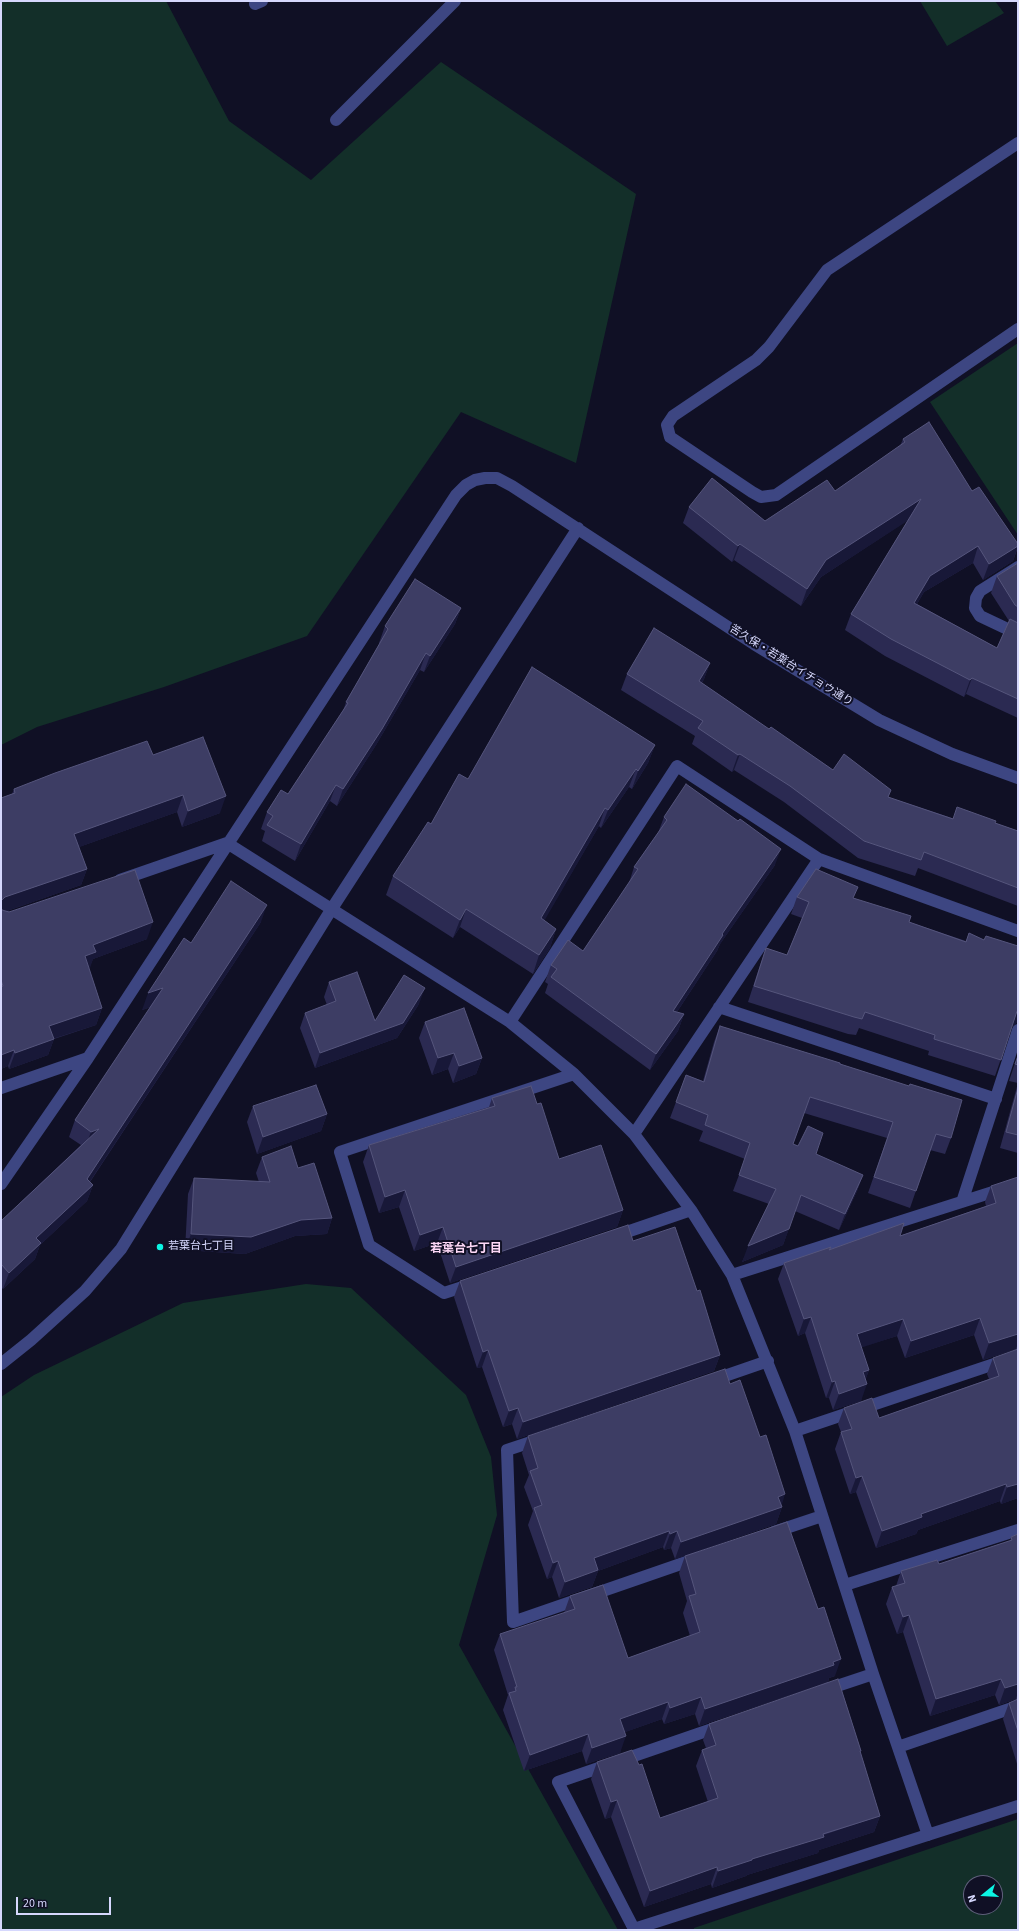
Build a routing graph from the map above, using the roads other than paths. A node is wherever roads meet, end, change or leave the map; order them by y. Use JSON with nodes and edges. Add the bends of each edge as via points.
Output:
{"nodes":[{"id":1,"x":452,"y":3,"type":"edge"},
{"id":2,"x":336,"y":120,"type":"dead end"},
{"id":3,"x":1018,"y":143,"type":"edge"},
{"id":4,"x":1018,"y":329,"type":"edge"},
{"id":5,"x":578,"y":528,"type":"junction"},
{"id":6,"x":1018,"y":567,"type":"edge"},
{"id":7,"x":1018,"y":634,"type":"edge"},
{"id":8,"x":1018,"y":778,"type":"edge"},
{"id":9,"x":227,"y":843,"type":"junction"},
{"id":10,"x":819,"y":859,"type":"junction"},
{"id":11,"x":106,"y":884,"type":"edge"},
{"id":12,"x":331,"y":910,"type":"junction"},
{"id":13,"x":1018,"y":931,"type":"edge"},
{"id":14,"x":719,"y":1007,"type":"junction"},
{"id":15,"x":510,"y":1022,"type":"junction"},
{"id":16,"x":1018,"y":1030,"type":"edge"},
{"id":17,"x":88,"y":1058,"type":"junction"},
{"id":18,"x":574,"y":1074,"type":"junction"},
{"id":19,"x":1,"y":1088,"type":"edge"},
{"id":20,"x":996,"y":1099,"type":"junction"},
{"id":21,"x":634,"y":1134,"type":"junction"},
{"id":22,"x":1,"y":1184,"type":"edge"},
{"id":23,"x":1018,"y":1184,"type":"edge"},
{"id":24,"x":962,"y":1202,"type":"junction"},
{"id":25,"x":691,"y":1210,"type":"junction"},
{"id":26,"x":601,"y":1240,"type":"edge"},
{"id":27,"x":732,"y":1275,"type":"junction"},
{"id":28,"x":481,"y":1281,"type":"edge"},
{"id":29,"x":1018,"y":1356,"type":"edge"},
{"id":30,"x":768,"y":1361,"type":"junction"},
{"id":31,"x":1,"y":1364,"type":"edge"},
{"id":32,"x":701,"y":1384,"type":"edge"},
{"id":33,"x":795,"y":1431,"type":"junction"},
{"id":34,"x":552,"y":1435,"type":"edge"},
{"id":35,"x":822,"y":1516,"type":"junction"},
{"id":36,"x":1018,"y":1530,"type":"edge"},
{"id":37,"x":762,"y":1537,"type":"edge"},
{"id":38,"x":709,"y":1555,"type":"edge"},
{"id":39,"x":845,"y":1585,"type":"junction"},
{"id":40,"x":874,"y":1674,"type":"junction"},
{"id":41,"x":813,"y":1694,"type":"edge"},
{"id":42,"x":1018,"y":1706,"type":"edge"},
{"id":43,"x":731,"y":1722,"type":"edge"},
{"id":44,"x":898,"y":1747,"type":"junction"},
{"id":45,"x":1018,"y":1806,"type":"edge"},
{"id":46,"x":928,"y":1835,"type":"junction"}],
"edges":[{"from":1,"to":2,"type":"street"},
{"from":3,"to":4,"type":"street","via":[[827,270],[769,347],[756,360],[673,416],[667,425],[670,436],[752,492],[761,497],[776,495]]},
{"from":5,"to":8,"type":"street","name":"苦久保・若葉台イチョウ通り","via":[[754,644],[879,720],[952,754]]},
{"from":5,"to":9,"type":"street","name":"苦久保・若葉台イチョウ通り","via":[[497,478],[485,478],[466,485],[452,501]]},
{"from":5,"to":12,"type":"street"},
{"from":6,"to":7,"type":"street","via":[[980,592],[976,598],[975,608],[980,616]]},
{"from":9,"to":11,"type":"street"},
{"from":9,"to":12,"type":"street"},
{"from":9,"to":17,"type":"street","name":"苦久保・若葉台イチョウ通り"},
{"from":10,"to":13,"type":"street"},
{"from":10,"to":14,"type":"street"},
{"from":10,"to":15,"type":"street","via":[[677,766]]},
{"from":12,"to":15,"type":"street"},
{"from":12,"to":31,"type":"street","via":[[121,1249],[85,1291]]},
{"from":14,"to":20,"type":"street"},
{"from":14,"to":21,"type":"street"},
{"from":15,"to":18,"type":"street"},
{"from":16,"to":20,"type":"street"},
{"from":17,"to":19,"type":"street"},
{"from":17,"to":22,"type":"street","name":"苦久保・若葉台イチョウ通り"},
{"from":18,"to":21,"type":"street"},
{"from":18,"to":28,"type":"street","via":[[340,1152],[369,1244],[444,1293]]},
{"from":20,"to":24,"type":"street"},
{"from":21,"to":25,"type":"street"},
{"from":23,"to":24,"type":"street"},
{"from":24,"to":27,"type":"street"},
{"from":25,"to":26,"type":"street"},
{"from":25,"to":27,"type":"street"},
{"from":27,"to":30,"type":"street"},
{"from":29,"to":33,"type":"street"},
{"from":30,"to":32,"type":"street"},
{"from":30,"to":33,"type":"street"},
{"from":33,"to":35,"type":"street"},
{"from":34,"to":38,"type":"street","via":[[507,1450],[513,1622]]},
{"from":35,"to":37,"type":"street"},
{"from":35,"to":39,"type":"street"},
{"from":36,"to":39,"type":"street"},
{"from":39,"to":40,"type":"street"},
{"from":40,"to":41,"type":"street"},
{"from":40,"to":44,"type":"street"},
{"from":42,"to":44,"type":"street"},
{"from":43,"to":46,"type":"street","via":[[558,1782],[634,1929]]},
{"from":44,"to":46,"type":"street"},
{"from":45,"to":46,"type":"street"}]}
